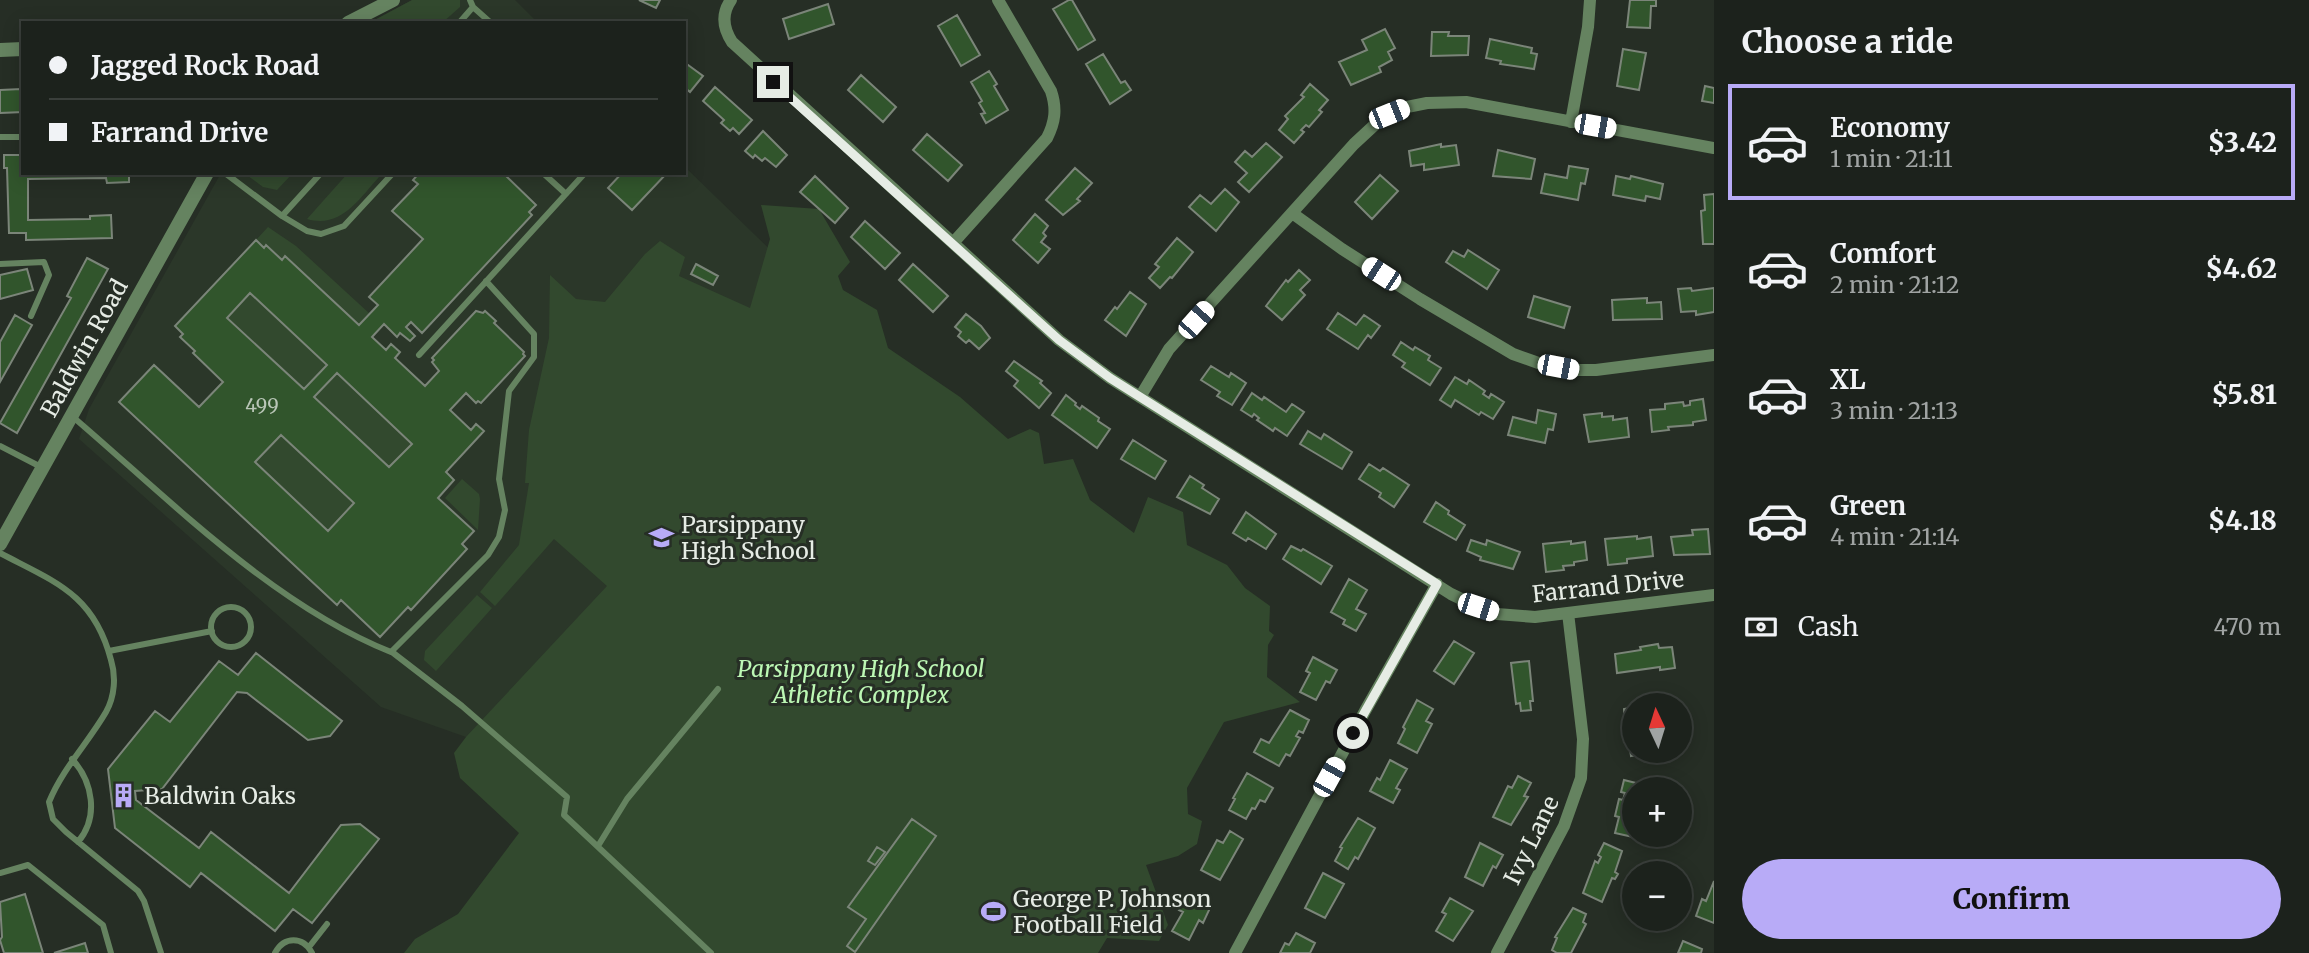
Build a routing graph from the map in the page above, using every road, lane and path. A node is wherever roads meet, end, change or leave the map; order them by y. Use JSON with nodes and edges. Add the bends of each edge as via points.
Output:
{"nodes":[{"id":1,"x":393,"y":0,"type":"edge"},
{"id":2,"x":731,"y":0,"type":"edge"},
{"id":3,"x":999,"y":0,"type":"edge"},
{"id":4,"x":1590,"y":0,"type":"edge"},
{"id":5,"x":472,"y":3,"type":"edge"},
{"id":6,"x":352,"y":21,"type":"edge"},
{"id":7,"x":459,"y":21,"type":"edge"},
{"id":8,"x":489,"y":21,"type":"edge"},
{"id":9,"x":21,"y":49,"type":"edge"},
{"id":10,"x":0,"y":50,"type":"edge"},
{"id":11,"x":1571,"y":122,"type":"junction"},
{"id":12,"x":21,"y":136,"type":"edge"},
{"id":13,"x":0,"y":137,"type":"edge"},
{"id":14,"x":1714,"y":148,"type":"edge"},
{"id":15,"x":206,"y":175,"type":"edge"},
{"id":16,"x":228,"y":175,"type":"edge"},
{"id":17,"x":319,"y":175,"type":"edge"},
{"id":18,"x":391,"y":175,"type":"edge"},
{"id":19,"x":545,"y":175,"type":"edge"},
{"id":20,"x":583,"y":175,"type":"edge"},
{"id":21,"x":566,"y":194,"type":"junction"},
{"id":22,"x":1293,"y":213,"type":"junction"},
{"id":23,"x":282,"y":216,"type":"junction"},
{"id":24,"x":953,"y":243,"type":"junction"},
{"id":25,"x":0,"y":264,"type":"edge"},
{"id":26,"x":486,"y":282,"type":"junction"},
{"id":27,"x":30,"y":316,"type":"dead end"},
{"id":28,"x":419,"y":355,"type":"dead end"},
{"id":29,"x":1714,"y":355,"type":"edge"},
{"id":30,"x":1140,"y":397,"type":"junction"},
{"id":31,"x":72,"y":415,"type":"junction"},
{"id":32,"x":0,"y":446,"type":"edge"},
{"id":33,"x":42,"y":468,"type":"junction"},
{"id":34,"x":0,"y":544,"type":"edge"},
{"id":35,"x":0,"y":553,"type":"edge"},
{"id":36,"x":1437,"y":584,"type":"junction"},
{"id":37,"x":1714,"y":596,"type":"edge"},
{"id":38,"x":1568,"y":613,"type":"junction"},
{"id":39,"x":212,"y":631,"type":"junction"},
{"id":40,"x":109,"y":651,"type":"junction"},
{"id":41,"x":392,"y":652,"type":"junction"},
{"id":42,"x":718,"y":690,"type":"dead end"},
{"id":43,"x":72,"y":759,"type":"junction"},
{"id":44,"x":78,"y":842,"type":"junction"},
{"id":45,"x":598,"y":846,"type":"junction"},
{"id":46,"x":0,"y":873,"type":"edge"},
{"id":47,"x":327,"y":924,"type":"dead end"},
{"id":48,"x":310,"y":950,"type":"edge"},
{"id":49,"x":111,"y":953,"type":"edge"},
{"id":50,"x":160,"y":953,"type":"edge"},
{"id":51,"x":275,"y":953,"type":"edge"},
{"id":52,"x":711,"y":953,"type":"edge"},
{"id":53,"x":1235,"y":953,"type":"edge"},
{"id":54,"x":1497,"y":953,"type":"edge"}],
"edges":[{"from":1,"to":6,"type":"street"},
{"from":2,"to":24,"type":"street","name":"Farrand Drive","via":[[724,24],[732,42]]},
{"from":3,"to":24,"type":"street","via":[[1051,91],[1055,120],[1047,138]]},
{"from":4,"to":11,"type":"street"},
{"from":5,"to":7,"type":"lane"},
{"from":5,"to":8,"type":"lane"},
{"from":9,"to":10,"type":"street"},
{"from":11,"to":14,"type":"street"},
{"from":11,"to":22,"type":"street","via":[[1466,102],[1407,107],[1381,119],[1353,144]]},
{"from":12,"to":13,"type":"lane"},
{"from":15,"to":31,"type":"street","name":"Baldwin Road"},
{"from":16,"to":23,"type":"lane"},
{"from":17,"to":23,"type":"lane"},
{"from":18,"to":23,"type":"lane","via":[[344,226],[321,234]]},
{"from":19,"to":21,"type":"lane"},
{"from":20,"to":21,"type":"lane"},
{"from":21,"to":26,"type":"lane"},
{"from":22,"to":29,"type":"street","via":[[1420,299],[1523,358],[1572,370],[1596,370]]},
{"from":22,"to":30,"type":"street","via":[[1169,349]]},
{"from":24,"to":30,"type":"street","name":"Farrand Drive","via":[[1059,340]]},
{"from":25,"to":27,"type":"lane","via":[[44,262],[49,275]]},
{"from":26,"to":28,"type":"lane"},
{"from":26,"to":41,"type":"lane","via":[[534,334],[534,357],[509,391],[499,479],[505,510],[499,537],[488,555]]},
{"from":30,"to":36,"type":"street","name":"Farrand Drive"},
{"from":31,"to":33,"type":"street","name":"Baldwin Road"},
{"from":31,"to":41,"type":"lane","via":[[263,578],[337,626]]},
{"from":32,"to":33,"type":"lane"},
{"from":33,"to":34,"type":"street","name":"Baldwin Road"},
{"from":35,"to":40,"type":"lane","via":[[80,600],[92,613]]},
{"from":36,"to":38,"type":"street","name":"Farrand Drive","via":[[1497,614],[1535,617]]},
{"from":36,"to":53,"type":"street"},
{"from":37,"to":38,"type":"street","name":"Farrand Drive"},
{"from":38,"to":54,"type":"street","name":"Ivy Lane","via":[[1583,739],[1581,778],[1564,827]]},
{"from":39,"to":39,"type":"lane","via":[[219,643],[238,646],[251,633],[250,620],[242,610],[228,607],[216,614]]},
{"from":39,"to":40,"type":"lane"},
{"from":40,"to":43,"type":"lane","via":[[114,690],[108,709]]},
{"from":41,"to":45,"type":"lane","via":[[567,797],[564,815]]},
{"from":42,"to":45,"type":"lane","via":[[626,799]]},
{"from":43,"to":44,"type":"lane","via":[[89,783],[92,811],[87,832]]},
{"from":43,"to":44,"type":"lane","via":[[49,802],[53,819]]},
{"from":44,"to":50,"type":"lane","via":[[138,891]]},
{"from":45,"to":52,"type":"lane"},
{"from":46,"to":49,"type":"lane","via":[[28,865],[103,925]]},
{"from":47,"to":48,"type":"lane"},
{"from":48,"to":51,"type":"lane","via":[[301,941],[288,940]]}]}
